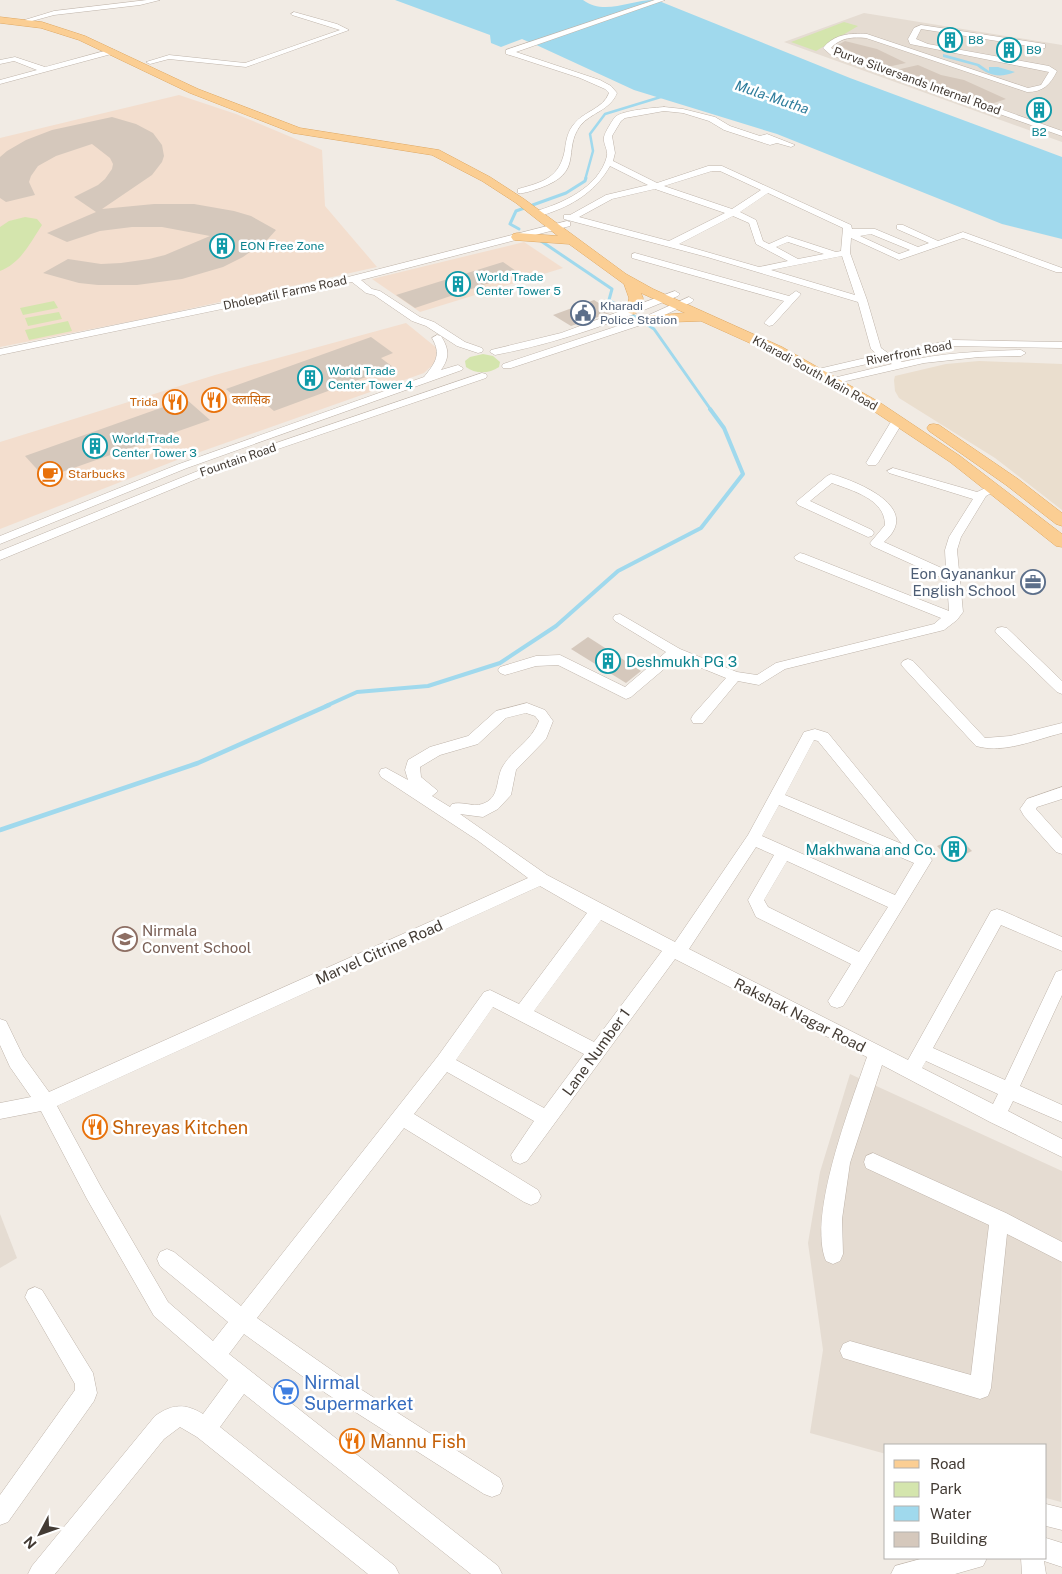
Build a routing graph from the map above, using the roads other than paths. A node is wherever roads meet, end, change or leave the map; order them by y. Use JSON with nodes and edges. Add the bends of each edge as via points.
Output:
{"nodes":[{"id":1,"x":157,"y":0,"type":"edge"},
{"id":2,"x":661,"y":0,"type":"edge"},
{"id":3,"x":294,"y":14,"type":"dead end"},
{"id":4,"x":0,"y":18,"type":"edge"},
{"id":5,"x":25,"y":20,"type":"junction"},
{"id":6,"x":1042,"y":46,"type":"dead end"},
{"id":7,"x":112,"y":51,"type":"junction"},
{"id":8,"x":0,"y":54,"type":"edge"},
{"id":9,"x":15,"y":59,"type":"junction"},
{"id":10,"x":0,"y":62,"type":"edge"},
{"id":11,"x":150,"y":62,"type":"junction"},
{"id":12,"x":45,"y":70,"type":"junction"},
{"id":13,"x":0,"y":82,"type":"edge"},
{"id":14,"x":215,"y":96,"type":"junction"},
{"id":15,"x":717,"y":122,"type":"junction"},
{"id":16,"x":1062,"y":134,"type":"edge"},
{"id":17,"x":773,"y":143,"type":"dead end"},
{"id":18,"x":791,"y":145,"type":"dead end"},
{"id":19,"x":608,"y":162,"type":"junction"},
{"id":20,"x":656,"y":186,"type":"junction"},
{"id":21,"x":768,"y":190,"type":"junction"},
{"id":22,"x":542,"y":210,"type":"junction"},
{"id":23,"x":733,"y":213,"type":"junction"},
{"id":24,"x":900,"y":227,"type":"dead end"},
{"id":25,"x":848,"y":232,"type":"junction"},
{"id":26,"x":517,"y":237,"type":"junction"},
{"id":27,"x":570,"y":240,"type":"junction"},
{"id":28,"x":936,"y":243,"type":"junction"},
{"id":29,"x":669,"y":244,"type":"junction"},
{"id":30,"x":770,"y":247,"type":"junction"},
{"id":31,"x":845,"y":253,"type":"junction"},
{"id":32,"x":834,"y":255,"type":"junction"},
{"id":33,"x":635,"y":256,"type":"dead end"},
{"id":34,"x":796,"y":262,"type":"junction"},
{"id":35,"x":758,"y":269,"type":"junction"},
{"id":36,"x":391,"y":270,"type":"junction"},
{"id":37,"x":1059,"y":270,"type":"dead end"},
{"id":38,"x":358,"y":278,"type":"junction"},
{"id":39,"x":630,"y":282,"type":"junction"},
{"id":40,"x":809,"y":284,"type":"junction"},
{"id":41,"x":377,"y":291,"type":"junction"},
{"id":42,"x":676,"y":299,"type":"junction"},
{"id":43,"x":790,"y":299,"type":"junction"},
{"id":44,"x":862,"y":300,"type":"junction"},
{"id":45,"x":635,"y":317,"type":"junction"},
{"id":46,"x":708,"y":319,"type":"junction"},
{"id":47,"x":419,"y":321,"type":"junction"},
{"id":48,"x":769,"y":323,"type":"dead end"},
{"id":49,"x":437,"y":338,"type":"junction"},
{"id":50,"x":1062,"y":345,"type":"edge"},
{"id":51,"x":478,"y":350,"type":"junction"},
{"id":52,"x":0,"y":352,"type":"edge"},
{"id":53,"x":495,"y":352,"type":"junction"},
{"id":54,"x":1062,"y":354,"type":"edge"},
{"id":55,"x":886,"y":357,"type":"junction"},
{"id":56,"x":459,"y":359,"type":"junction"},
{"id":57,"x":901,"y":366,"type":"junction"},
{"id":58,"x":495,"y":372,"type":"junction"},
{"id":59,"x":834,"y":375,"type":"junction"},
{"id":60,"x":851,"y":377,"type":"junction"},
{"id":61,"x":425,"y":380,"type":"junction"},
{"id":62,"x":898,"y":420,"type":"junction"},
{"id":63,"x":872,"y":464,"type":"dead end"},
{"id":64,"x":893,"y":471,"type":"dead end"},
{"id":65,"x":994,"y":488,"type":"junction"},
{"id":66,"x":980,"y":496,"type":"junction"},
{"id":67,"x":1062,"y":521,"type":"edge"},
{"id":68,"x":868,"y":533,"type":"dead end"},
{"id":69,"x":0,"y":540,"type":"edge"},
{"id":70,"x":1062,"y":542,"type":"edge"},
{"id":71,"x":0,"y":556,"type":"edge"},
{"id":72,"x":800,"y":557,"type":"dead end"},
{"id":73,"x":953,"y":578,"type":"junction"},
{"id":74,"x":952,"y":617,"type":"junction"},
{"id":75,"x":620,"y":618,"type":"dead end"},
{"id":76,"x":1002,"y":631,"type":"dead end"},
{"id":77,"x":675,"y":652,"type":"junction"},
{"id":78,"x":908,"y":664,"type":"dead end"},
{"id":79,"x":505,"y":670,"type":"dead end"},
{"id":80,"x":735,"y":676,"type":"junction"},
{"id":81,"x":1062,"y":689,"type":"edge"},
{"id":82,"x":698,"y":719,"type":"dead end"},
{"id":83,"x":1062,"y":728,"type":"edge"},
{"id":84,"x":386,"y":773,"type":"dead end"},
{"id":85,"x":1062,"y":793,"type":"edge"},
{"id":86,"x":776,"y":797,"type":"junction"},
{"id":87,"x":454,"y":812,"type":"junction"},
{"id":88,"x":753,"y":840,"type":"junction"},
{"id":89,"x":1062,"y":848,"type":"edge"},
{"id":90,"x":784,"y":853,"type":"junction"},
{"id":91,"x":924,"y":860,"type":"junction"},
{"id":92,"x":541,"y":878,"type":"junction"},
{"id":93,"x":898,"y":904,"type":"junction"},
{"id":94,"x":598,"y":912,"type":"junction"},
{"id":95,"x":1062,"y":944,"type":"edge"},
{"id":96,"x":674,"y":951,"type":"junction"},
{"id":97,"x":862,"y":962,"type":"junction"},
{"id":98,"x":1062,"y":978,"type":"edge"},
{"id":99,"x":837,"y":1001,"type":"dead end"},
{"id":100,"x":522,"y":1013,"type":"junction"},
{"id":101,"x":0,"y":1026,"type":"edge"},
{"id":102,"x":922,"y":1051,"type":"junction"},
{"id":103,"x":597,"y":1052,"type":"junction"},
{"id":104,"x":877,"y":1054,"type":"junction"},
{"id":105,"x":444,"y":1062,"type":"junction"},
{"id":106,"x":911,"y":1071,"type":"junction"},
{"id":107,"x":1009,"y":1091,"type":"junction"},
{"id":108,"x":46,"y":1102,"type":"junction"},
{"id":109,"x":0,"y":1112,"type":"edge"},
{"id":110,"x":1062,"y":1114,"type":"edge"},
{"id":111,"x":997,"y":1116,"type":"junction"},
{"id":112,"x":402,"y":1117,"type":"junction"},
{"id":113,"x":547,"y":1119,"type":"junction"},
{"id":114,"x":1062,"y":1148,"type":"edge"},
{"id":115,"x":520,"y":1155,"type":"dead end"},
{"id":116,"x":873,"y":1162,"type":"dead end"},
{"id":117,"x":531,"y":1196,"type":"dead end"},
{"id":118,"x":999,"y":1220,"type":"junction"},
{"id":119,"x":1062,"y":1252,"type":"edge"},
{"id":120,"x":833,"y":1254,"type":"dead end"},
{"id":121,"x":167,"y":1258,"type":"dead end"},
{"id":122,"x":35,"y":1297,"type":"dead end"},
{"id":123,"x":242,"y":1320,"type":"junction"},
{"id":124,"x":850,"y":1351,"type":"dead end"},
{"id":125,"x":214,"y":1356,"type":"junction"},
{"id":126,"x":242,"y":1379,"type":"junction"},
{"id":127,"x":205,"y":1429,"type":"junction"},
{"id":128,"x":492,"y":1486,"type":"dead end"},
{"id":129,"x":0,"y":1514,"type":"edge"},
{"id":130,"x":1047,"y":1515,"type":"edge"},
{"id":131,"x":1062,"y":1519,"type":"edge"},
{"id":132,"x":1047,"y":1550,"type":"edge"},
{"id":133,"x":1062,"y":1555,"type":"edge"},
{"id":134,"x":971,"y":1559,"type":"edge"},
{"id":135,"x":1032,"y":1559,"type":"edge"},
{"id":136,"x":40,"y":1574,"type":"edge"},
{"id":137,"x":388,"y":1574,"type":"edge"},
{"id":138,"x":490,"y":1574,"type":"edge"},
{"id":139,"x":904,"y":1574,"type":"edge"},
{"id":140,"x":1034,"y":1574,"type":"edge"}],
"edges":[{"from":1,"to":5,"type":"street"},
{"from":2,"to":22,"type":"street","via":[[509,52],[592,80],[610,88],[613,93],[606,104],[575,127],[565,167],[559,175],[542,184]]},
{"from":3,"to":11,"type":"street","via":[[346,30],[246,65],[169,57]]},
{"from":4,"to":5,"type":"main road"},
{"from":5,"to":7,"type":"main road"},
{"from":5,"to":11,"type":"main road","via":[[58,25],[115,44]]},
{"from":6,"to":16,"type":"street","name":"Purva Silversands Internal Road","via":[[921,27],[917,28],[912,39],[927,46],[1049,68],[1053,71],[1051,77],[1044,88],[1037,91],[867,36],[848,36],[827,48]]},
{"from":7,"to":12,"type":"street"},
{"from":7,"to":14,"type":"main road","via":[[177,84]]},
{"from":8,"to":9,"type":"street"},
{"from":9,"to":10,"type":"street"},
{"from":9,"to":12,"type":"street"},
{"from":11,"to":14,"type":"main road"},
{"from":12,"to":13,"type":"street"},
{"from":14,"to":22,"type":"main road","via":[[297,131],[435,152]]},
{"from":15,"to":17,"type":"street"},
{"from":15,"to":18,"type":"street"},
{"from":15,"to":19,"type":"street","via":[[674,109],[623,116],[608,136],[611,154]]},
{"from":19,"to":20,"type":"street"},
{"from":19,"to":22,"type":"street","via":[[590,188],[581,195]]},
{"from":20,"to":21,"type":"street","via":[[716,167]]},
{"from":20,"to":22,"type":"street"},
{"from":20,"to":23,"type":"street"},
{"from":21,"to":23,"type":"street"},
{"from":21,"to":25,"type":"street","via":[[848,227]]},
{"from":22,"to":26,"type":"main road"},
{"from":22,"to":26,"type":"street","name":"Dholepatil Farms Road"},
{"from":22,"to":27,"type":"main road","name":"Kharadi South Main Road"},
{"from":22,"to":29,"type":"street","via":[[628,230]]},
{"from":22,"to":42,"type":"main road","name":"Kharadi South Main Road"},
{"from":23,"to":29,"type":"street"},
{"from":23,"to":30,"type":"street","via":[[753,222],[760,242]]},
{"from":24,"to":28,"type":"street"},
{"from":25,"to":28,"type":"street","via":[[899,257]]},
{"from":25,"to":31,"type":"street"},
{"from":26,"to":27,"type":"main road"},
{"from":26,"to":36,"type":"street","name":"Dholepatil Farms Road"},
{"from":27,"to":39,"type":"main road","name":"Kharadi South Main Road"},
{"from":28,"to":37,"type":"street","via":[[963,235]]},
{"from":29,"to":35,"type":"street"},
{"from":30,"to":32,"type":"street","via":[[787,239]]},
{"from":30,"to":34,"type":"street"},
{"from":31,"to":32,"type":"street"},
{"from":31,"to":44,"type":"street"},
{"from":32,"to":34,"type":"street"},
{"from":33,"to":43,"type":"street"},
{"from":34,"to":35,"type":"street"},
{"from":35,"to":40,"type":"street"},
{"from":36,"to":38,"type":"street","name":"Dholepatil Farms Road"},
{"from":36,"to":41,"type":"street"},
{"from":38,"to":41,"type":"street","via":[[369,291]]},
{"from":38,"to":52,"type":"street","name":"Dholepatil Farms Road"},
{"from":39,"to":42,"type":"main road","name":"Kharadi South Main Road"},
{"from":39,"to":45,"type":"main road","via":[[636,298]]},
{"from":40,"to":43,"type":"street"},
{"from":40,"to":44,"type":"street"},
{"from":41,"to":47,"type":"street"},
{"from":42,"to":45,"type":"street","name":"Fountain Road"},
{"from":42,"to":45,"type":"street","name":"Fountain Road"},
{"from":42,"to":46,"type":"main road","name":"Kharadi South Main Road"},
{"from":42,"to":59,"type":"main road","name":"Kharadi South Main Road","via":[[789,344]]},
{"from":43,"to":48,"type":"street"},
{"from":44,"to":55,"type":"street","via":[[876,349]]},
{"from":45,"to":46,"type":"main road"},
{"from":45,"to":53,"type":"street","name":"Fountain Road"},
{"from":45,"to":58,"type":"street","name":"Fountain Road"},
{"from":46,"to":59,"type":"main road","name":"Kharadi South Main Road","via":[[818,372]]},
{"from":47,"to":49,"type":"street","via":[[423,329]]},
{"from":47,"to":51,"type":"street"},
{"from":49,"to":56,"type":"street"},
{"from":49,"to":61,"type":"street","via":[[444,358],[438,370]]},
{"from":50,"to":55,"type":"street","name":"Riverfront Road","via":[[953,343]]},
{"from":51,"to":53,"type":"street","name":"Fountain Road"},
{"from":51,"to":56,"type":"street","name":"Fountain Road"},
{"from":53,"to":58,"type":"street","via":[[506,359]]},
{"from":54,"to":57,"type":"street","name":"Riverfront Road","via":[[979,354]]},
{"from":55,"to":57,"type":"street"},
{"from":55,"to":59,"type":"street","name":"Riverfront Road"},
{"from":56,"to":58,"type":"street","via":[[467,374]]},
{"from":56,"to":61,"type":"street","name":"Fountain Road"},
{"from":57,"to":60,"type":"street","name":"Riverfront Road"},
{"from":58,"to":71,"type":"street","name":"Fountain Road","via":[[224,464]]},
{"from":59,"to":60,"type":"main road","name":"Kharadi South Main Road"},
{"from":59,"to":62,"type":"main road","name":"Kharadi South Main Road"},
{"from":60,"to":67,"type":"main road","name":"Kharadi South Main Road","via":[[972,453]]},
{"from":61,"to":69,"type":"street","name":"Fountain Road","via":[[183,466]]},
{"from":62,"to":63,"type":"street"},
{"from":62,"to":65,"type":"main road","name":"Kharadi South Main Road"},
{"from":64,"to":66,"type":"street"},
{"from":65,"to":66,"type":"street"},
{"from":65,"to":70,"type":"main road","name":"Kharadi South Main Road"},
{"from":66,"to":73,"type":"street","via":[[955,536]]},
{"from":68,"to":73,"type":"street","via":[[802,502],[831,478],[872,495],[886,508],[891,520],[888,531],[876,543]]},
{"from":72,"to":74,"type":"street"},
{"from":73,"to":74,"type":"street","via":[[956,612]]},
{"from":74,"to":80,"type":"street","via":[[939,627],[781,666],[759,680]]},
{"from":75,"to":77,"type":"street"},
{"from":76,"to":81,"type":"street"},
{"from":77,"to":79,"type":"street","via":[[626,694],[560,660],[536,661]]},
{"from":77,"to":80,"type":"street"},
{"from":78,"to":83,"type":"street","via":[[981,742],[1002,743]]},
{"from":80,"to":82,"type":"street"},
{"from":84,"to":87,"type":"street"},
{"from":85,"to":89,"type":"street","via":[[1032,803],[1028,808]]},
{"from":86,"to":88,"type":"street","name":"Lane Number 1"},
{"from":86,"to":91,"type":"street"},
{"from":86,"to":91,"type":"street","name":"Lane Number 1","via":[[809,736],[823,737]]},
{"from":87,"to":87,"type":"street","via":[[416,782],[412,773],[414,764],[435,751],[474,740],[501,714],[527,708],[540,713],[546,721],[541,735],[509,768],[503,795],[483,811]]},
{"from":87,"to":92,"type":"street"},
{"from":88,"to":90,"type":"street"},
{"from":88,"to":96,"type":"street","name":"Lane Number 1"},
{"from":90,"to":93,"type":"street"},
{"from":90,"to":97,"type":"street","via":[[756,900],[758,908]]},
{"from":91,"to":93,"type":"street"},
{"from":92,"to":94,"type":"street","name":"Rakshak Nagar Road"},
{"from":92,"to":108,"type":"street","name":"Marvel Citrine Road"},
{"from":93,"to":97,"type":"street"},
{"from":94,"to":96,"type":"street","name":"Rakshak Nagar Road"},
{"from":94,"to":100,"type":"street"},
{"from":95,"to":102,"type":"street","via":[[997,916]]},
{"from":96,"to":103,"type":"street","name":"Lane Number 1"},
{"from":96,"to":104,"type":"street","name":"Rakshak Nagar Road"},
{"from":97,"to":99,"type":"street"},
{"from":98,"to":107,"type":"street"},
{"from":100,"to":103,"type":"street"},
{"from":100,"to":105,"type":"street","via":[[490,997]]},
{"from":101,"to":108,"type":"street","via":[[16,1061]]},
{"from":102,"to":106,"type":"street"},
{"from":102,"to":107,"type":"street"},
{"from":103,"to":113,"type":"street","name":"Lane Number 1"},
{"from":104,"to":106,"type":"street","name":"Rakshak Nagar Road"},
{"from":104,"to":120,"type":"street","via":[[841,1163],[832,1219]]},
{"from":105,"to":112,"type":"street"},
{"from":105,"to":113,"type":"street"},
{"from":106,"to":111,"type":"street","name":"Rakshak Nagar Road"},
{"from":107,"to":110,"type":"street"},
{"from":107,"to":111,"type":"street"},
{"from":108,"to":109,"type":"street","name":"Marvel Citrine Road"},
{"from":108,"to":125,"type":"street","via":[[161,1309]]},
{"from":111,"to":114,"type":"street","name":"Rakshak Nagar Road"},
{"from":112,"to":117,"type":"street"},
{"from":112,"to":123,"type":"street"},
{"from":113,"to":115,"type":"street","name":"Lane Number 1"},
{"from":116,"to":118,"type":"street"},
{"from":118,"to":119,"type":"street"},
{"from":118,"to":124,"type":"street","via":[[980,1388]]},
{"from":121,"to":123,"type":"street"},
{"from":122,"to":129,"type":"street","via":[[85,1382],[86,1393]]},
{"from":123,"to":125,"type":"street"},
{"from":123,"to":128,"type":"street","via":[[335,1386]]},
{"from":125,"to":126,"type":"street"},
{"from":126,"to":127,"type":"street"},
{"from":126,"to":138,"type":"street"},
{"from":127,"to":136,"type":"street","via":[[181,1414],[168,1418]]},
{"from":127,"to":137,"type":"street"},
{"from":130,"to":131,"type":"street"},
{"from":132,"to":133,"type":"street"},
{"from":134,"to":139,"type":"street"},
{"from":135,"to":140,"type":"street"}]}
